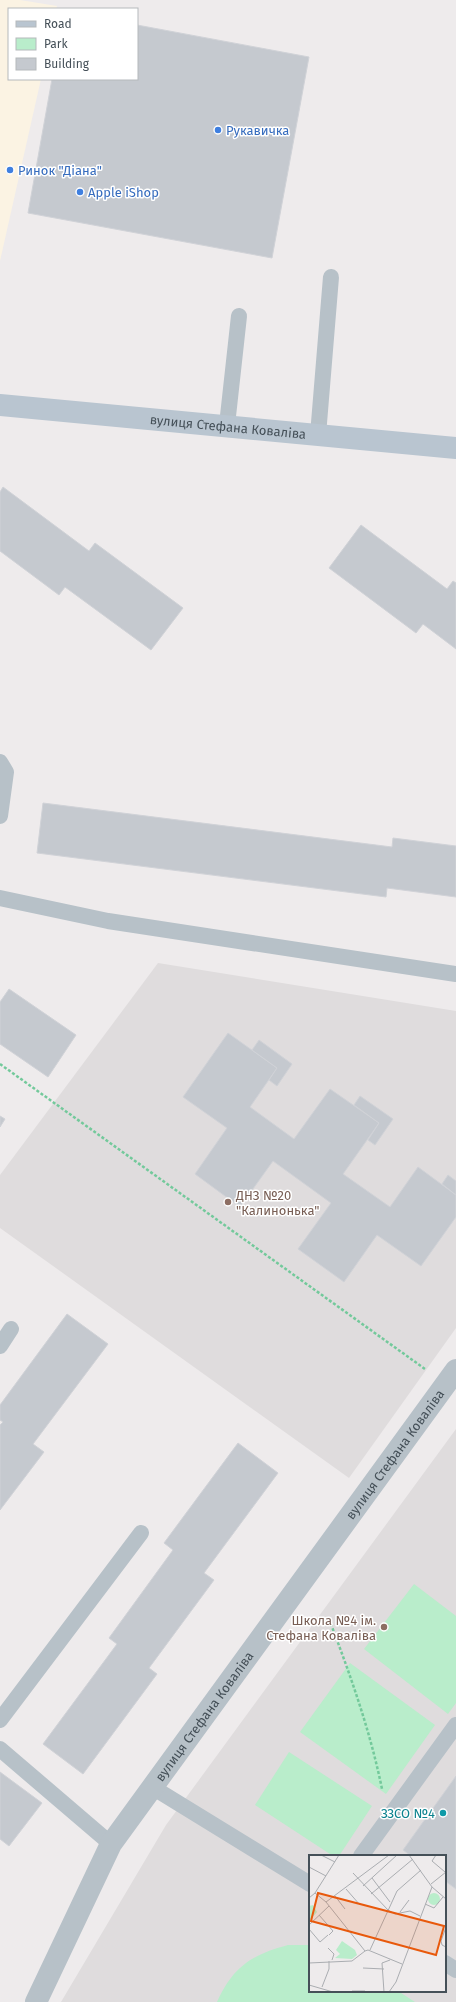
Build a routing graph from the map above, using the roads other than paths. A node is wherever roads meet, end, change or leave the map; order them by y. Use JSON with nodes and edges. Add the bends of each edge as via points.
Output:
{"nodes":[{"id":1,"x":331,"y":277,"type":"dead end"},
{"id":2,"x":239,"y":316,"type":"dead end"},
{"id":3,"x":0,"y":404,"type":"edge"},
{"id":4,"x":227,"y":425,"type":"junction"},
{"id":5,"x":318,"y":435,"type":"junction"},
{"id":6,"x":456,"y":448,"type":"edge"},
{"id":7,"x":0,"y":762,"type":"edge"},
{"id":8,"x":0,"y":816,"type":"edge"},
{"id":9,"x":0,"y":898,"type":"edge"},
{"id":10,"x":456,"y":974,"type":"edge"},
{"id":11,"x":11,"y":1329,"type":"dead end"},
{"id":12,"x":0,"y":1346,"type":"edge"},
{"id":13,"x":451,"y":1377,"type":"edge"},
{"id":14,"x":141,"y":1533,"type":"dead end"},
{"id":15,"x":0,"y":1720,"type":"edge"},
{"id":16,"x":456,"y":1725,"type":"edge"},
{"id":17,"x":0,"y":1748,"type":"edge"},
{"id":18,"x":152,"y":1788,"type":"junction"},
{"id":19,"x":111,"y":1844,"type":"junction"},
{"id":20,"x":362,"y":1855,"type":"edge"},
{"id":21,"x":309,"y":1883,"type":"edge"},
{"id":22,"x":446,"y":1964,"type":"edge"},
{"id":23,"x":456,"y":1970,"type":"edge"},
{"id":24,"x":36,"y":2002,"type":"edge"}],
"edges":[{"from":1,"to":5,"type":"lane"},
{"from":2,"to":4,"type":"lane"},
{"from":3,"to":4,"type":"street","name":"вулиця Стефана Коваліва"},
{"from":4,"to":5,"type":"street","name":"вулиця Стефана Коваліва"},
{"from":5,"to":6,"type":"street","name":"вулиця Стефана Коваліва"},
{"from":7,"to":8,"type":"lane","via":[[6,772]]},
{"from":9,"to":10,"type":"lane","via":[[108,921]]},
{"from":11,"to":12,"type":"lane"},
{"from":13,"to":18,"type":"street","name":"вулиця Стефана Коваліва"},
{"from":14,"to":15,"type":"lane"},
{"from":16,"to":20,"type":"lane"},
{"from":17,"to":19,"type":"lane"},
{"from":18,"to":19,"type":"street","name":"вулиця Стефана Коваліва"},
{"from":18,"to":21,"type":"lane"},
{"from":19,"to":24,"type":"street","name":"вулиця Стефана Коваліва"},
{"from":22,"to":23,"type":"lane"}]}
